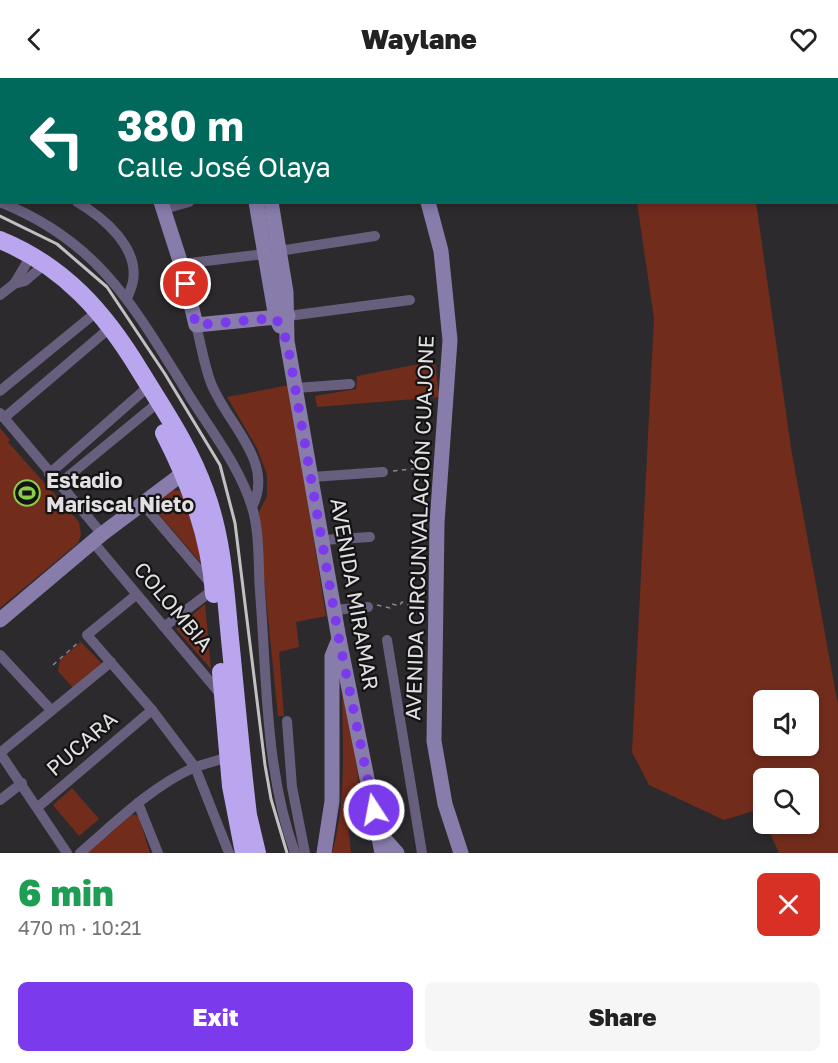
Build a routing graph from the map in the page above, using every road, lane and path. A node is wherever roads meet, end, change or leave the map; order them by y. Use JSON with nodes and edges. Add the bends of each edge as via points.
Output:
{"nodes":[{"id":1,"x":80,"y":204,"type":"edge"},
{"id":2,"x":257,"y":204,"type":"edge"},
{"id":3,"x":271,"y":204,"type":"edge"},
{"id":4,"x":429,"y":204,"type":"edge"},
{"id":5,"x":14,"y":205,"type":"edge"},
{"id":6,"x":162,"y":206,"type":"edge"},
{"id":7,"x":375,"y":236,"type":"dead end"},
{"id":8,"x":0,"y":240,"type":"edge"},
{"id":9,"x":0,"y":250,"type":"edge"},
{"id":10,"x":272,"y":252,"type":"junction"},
{"id":11,"x":35,"y":263,"type":"junction"},
{"id":12,"x":181,"y":264,"type":"junction"},
{"id":13,"x":0,"y":295,"type":"edge"},
{"id":14,"x":127,"y":299,"type":"junction"},
{"id":15,"x":410,"y":300,"type":"dead end"},
{"id":16,"x":94,"y":313,"type":"junction"},
{"id":17,"x":282,"y":317,"type":"junction"},
{"id":18,"x":196,"y":325,"type":"junction"},
{"id":19,"x":108,"y":329,"type":"junction"},
{"id":20,"x":350,"y":384,"type":"dead end"},
{"id":21,"x":145,"y":388,"type":"junction"},
{"id":22,"x":296,"y":388,"type":"junction"},
{"id":23,"x":0,"y":392,"type":"edge"},
{"id":24,"x":155,"y":405,"type":"junction"},
{"id":25,"x":2,"y":415,"type":"edge"},
{"id":26,"x":441,"y":466,"type":"junction"},
{"id":27,"x":190,"y":469,"type":"junction"},
{"id":28,"x":383,"y":472,"type":"joint"},
{"id":29,"x":50,"y":474,"type":"junction"},
{"id":30,"x":312,"y":477,"type":"junction"},
{"id":31,"x":59,"y":484,"type":"junction"},
{"id":32,"x":143,"y":504,"type":"junction"},
{"id":33,"x":252,"y":507,"type":"junction"},
{"id":34,"x":370,"y":537,"type":"dead end"},
{"id":35,"x":98,"y":538,"type":"junction"},
{"id":36,"x":323,"y":540,"type":"junction"},
{"id":37,"x":214,"y":588,"type":"junction"},
{"id":38,"x":136,"y":595,"type":"junction"},
{"id":39,"x":435,"y":605,"type":"junction"},
{"id":40,"x":368,"y":607,"type":"joint"},
{"id":41,"x":334,"y":610,"type":"junction"},
{"id":42,"x":0,"y":620,"type":"edge"},
{"id":43,"x":164,"y":627,"type":"junction"},
{"id":44,"x":87,"y":634,"type":"junction"},
{"id":45,"x":339,"y":639,"type":"junction"},
{"id":46,"x":387,"y":640,"type":"dead end"},
{"id":47,"x":0,"y":655,"type":"edge"},
{"id":48,"x":111,"y":662,"type":"junction"},
{"id":49,"x":53,"y":665,"type":"dead end"},
{"id":50,"x":223,"y":697,"type":"junction"},
{"id":51,"x":51,"y":710,"type":"junction"},
{"id":52,"x":152,"y":710,"type":"junction"},
{"id":53,"x":287,"y":721,"type":"dead end"},
{"id":54,"x":234,"y":755,"type":"junction"},
{"id":55,"x":195,"y":768,"type":"junction"},
{"id":56,"x":22,"y":783,"type":"junction"},
{"id":57,"x":0,"y":800,"type":"edge"},
{"id":58,"x":138,"y":803,"type":"junction"},
{"id":59,"x":38,"y":807,"type":"junction"},
{"id":60,"x":378,"y":832,"type":"junction"},
{"id":61,"x":67,"y":853,"type":"edge"},
{"id":62,"x":80,"y":853,"type":"edge"},
{"id":63,"x":158,"y":853,"type":"edge"},
{"id":64,"x":229,"y":853,"type":"edge"},
{"id":65,"x":244,"y":853,"type":"edge"},
{"id":66,"x":257,"y":853,"type":"edge"},
{"id":67,"x":295,"y":853,"type":"edge"},
{"id":68,"x":305,"y":853,"type":"edge"},
{"id":69,"x":324,"y":853,"type":"edge"},
{"id":70,"x":382,"y":853,"type":"edge"},
{"id":71,"x":397,"y":853,"type":"edge"},
{"id":72,"x":422,"y":853,"type":"edge"},
{"id":73,"x":460,"y":853,"type":"edge"}],
"edges":[{"from":1,"to":14,"type":"street","via":[[119,237],[132,263],[134,280]]},
{"from":2,"to":10,"type":"main road","name":"AVENIDA MIRAMAR"},
{"from":3,"to":10,"type":"main road","name":"AVENIDA MIRAMAR"},
{"from":4,"to":26,"type":"main road","name":"AVENIDA CIRCUNVALACIÓN CUAJONE","via":[[441,251],[450,340]]},
{"from":5,"to":14,"type":"street","via":[[79,247]]},
{"from":6,"to":12,"type":"main road"},
{"from":7,"to":10,"type":"street"},
{"from":8,"to":11,"type":"highway"},
{"from":9,"to":11,"type":"highway"},
{"from":10,"to":12,"type":"street"},
{"from":10,"to":17,"type":"main road","name":"AVENIDA MIRAMAR"},
{"from":11,"to":13,"type":"street"},
{"from":11,"to":16,"type":"highway"},
{"from":12,"to":18,"type":"main road"},
{"from":14,"to":33,"type":"street","via":[[233,464]]},
{"from":15,"to":17,"type":"street"},
{"from":16,"to":19,"type":"highway"},
{"from":16,"to":23,"type":"street"},
{"from":17,"to":18,"type":"main road"},
{"from":17,"to":22,"type":"main road","name":"AVENIDA MIRAMAR"},
{"from":18,"to":33,"type":"street","via":[[211,383],[256,463],[260,479]]},
{"from":19,"to":21,"type":"highway"},
{"from":19,"to":25,"type":"street"},
{"from":20,"to":22,"type":"street"},
{"from":21,"to":24,"type":"highway"},
{"from":21,"to":29,"type":"street"},
{"from":22,"to":30,"type":"main road","name":"AVENIDA MIRAMAR"},
{"from":24,"to":27,"type":"highway"},
{"from":24,"to":31,"type":"street"},
{"from":25,"to":29,"type":"street","name":"COLOMBIA"},
{"from":26,"to":28,"type":"path"},
{"from":26,"to":39,"type":"main road","name":"AVENIDA CIRCUNVALACIÓN CUAJONE"},
{"from":27,"to":32,"type":"main road"},
{"from":27,"to":37,"type":"highway"},
{"from":27,"to":54,"type":"highway","via":[[219,538]]},
{"from":28,"to":30,"type":"street"},
{"from":29,"to":31,"type":"street","name":"COLOMBIA"},
{"from":30,"to":36,"type":"main road","name":"AVENIDA MIRAMAR"},
{"from":31,"to":35,"type":"street","name":"COLOMBIA"},
{"from":32,"to":35,"type":"main road"},
{"from":32,"to":37,"type":"street"},
{"from":33,"to":67,"type":"street","via":[[275,778]]},
{"from":34,"to":36,"type":"street"},
{"from":35,"to":38,"type":"street","name":"COLOMBIA"},
{"from":35,"to":42,"type":"main road"},
{"from":36,"to":41,"type":"main road","name":"AVENIDA MIRAMAR"},
{"from":37,"to":43,"type":"street"},
{"from":37,"to":50,"type":"highway"},
{"from":38,"to":43,"type":"street","name":"COLOMBIA"},
{"from":38,"to":44,"type":"street"},
{"from":39,"to":40,"type":"path","via":[[422,600],[419,606],[411,601],[408,605],[392,604],[390,608],[381,604]]},
{"from":39,"to":73,"type":"main road","name":"AVENIDA CIRCUNVALACIÓN CUAJONE","via":[[434,741],[445,804]]},
{"from":40,"to":41,"type":"street"},
{"from":41,"to":45,"type":"main road","name":"AVENIDA MIRAMAR"},
{"from":43,"to":50,"type":"street","name":"COLOMBIA"},
{"from":44,"to":48,"type":"street"},
{"from":44,"to":49,"type":"path"},
{"from":45,"to":60,"type":"main road","name":"AVENIDA MIRAMAR"},
{"from":45,"to":69,"type":"main road","via":[[332,656],[332,801]]},
{"from":46,"to":72,"type":"street"},
{"from":47,"to":51,"type":"street"},
{"from":48,"to":51,"type":"street"},
{"from":48,"to":52,"type":"street"},
{"from":50,"to":54,"type":"highway"},
{"from":51,"to":56,"type":"street","via":[[0,753]]},
{"from":52,"to":55,"type":"street"},
{"from":52,"to":59,"type":"street","name":"PUCARA"},
{"from":53,"to":68,"type":"street","via":[[292,787]]},
{"from":54,"to":55,"type":"street"},
{"from":54,"to":65,"type":"highway","via":[[238,831]]},
{"from":54,"to":66,"type":"highway"},
{"from":55,"to":58,"type":"street","via":[[179,774]]},
{"from":55,"to":64,"type":"street"},
{"from":56,"to":57,"type":"street"},
{"from":56,"to":59,"type":"street"},
{"from":58,"to":62,"type":"street"},
{"from":58,"to":63,"type":"street"},
{"from":59,"to":61,"type":"street"},
{"from":60,"to":70,"type":"main road","name":"AVENIDA MIRAMAR"},
{"from":60,"to":71,"type":"main road"}]}
